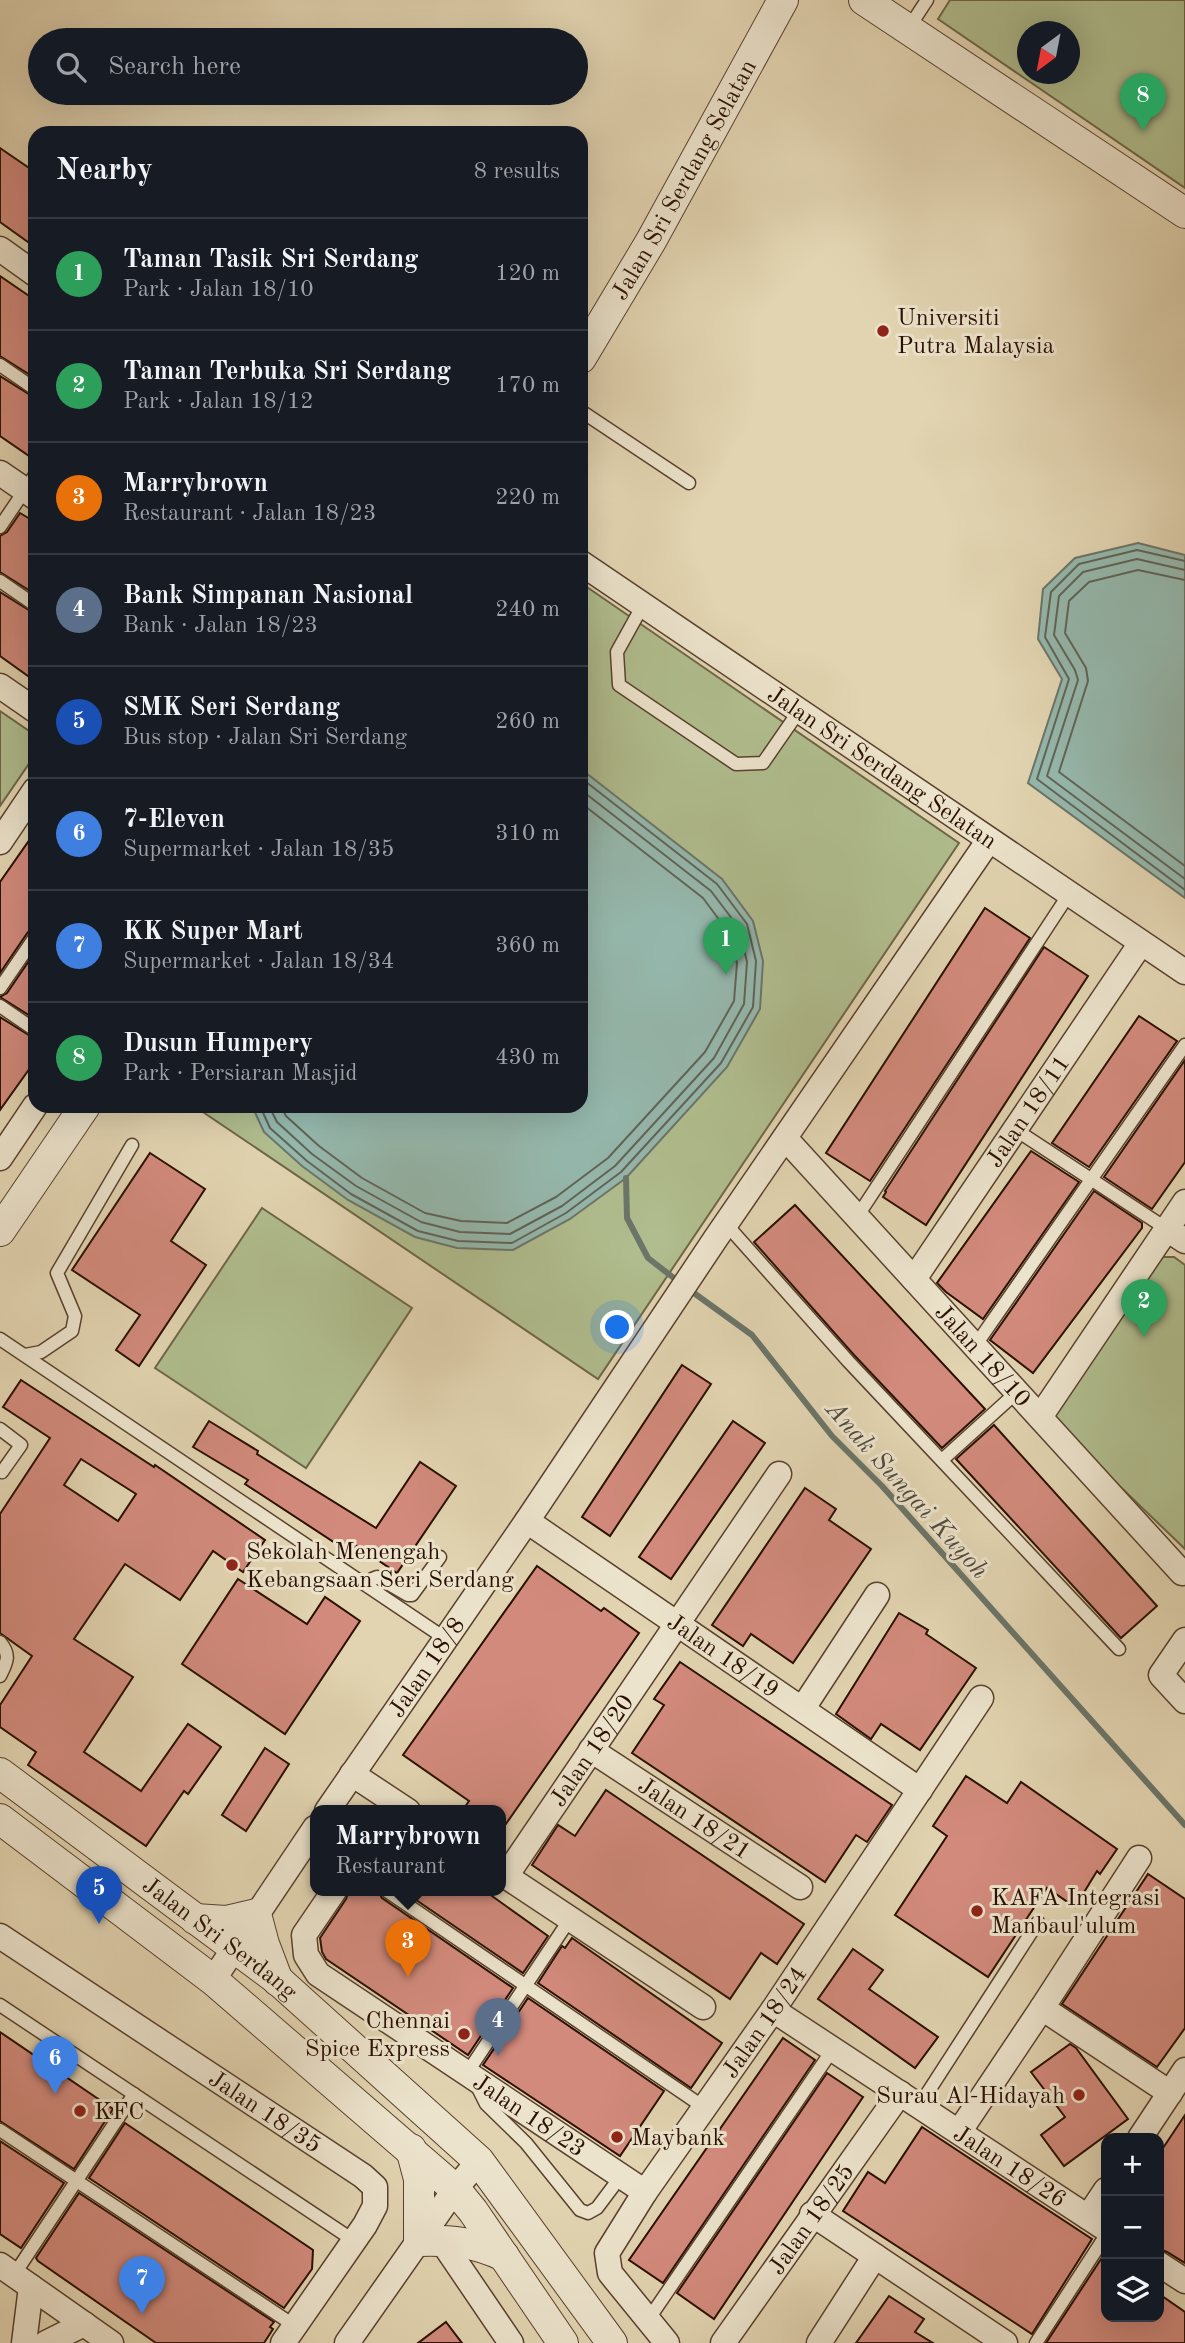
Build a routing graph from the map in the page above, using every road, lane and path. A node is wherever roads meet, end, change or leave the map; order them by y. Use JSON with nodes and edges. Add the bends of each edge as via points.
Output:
{"nodes":[{"id":1,"x":807,"y":0,"type":"edge"},
{"id":2,"x":864,"y":0,"type":"edge"},
{"id":3,"x":927,"y":0,"type":"edge"},
{"id":4,"x":778,"y":4,"type":"edge"},
{"id":5,"x":908,"y":29,"type":"junction"},
{"id":6,"x":1185,"y":213,"type":"edge"},
{"id":7,"x":0,"y":249,"type":"edge"},
{"id":8,"x":28,"y":269,"type":"edge"},
{"id":9,"x":588,"y":346,"type":"edge"},
{"id":10,"x":0,"y":365,"type":"edge"},
{"id":11,"x":28,"y":384,"type":"edge"},
{"id":12,"x":588,"y":416,"type":"edge"},
{"id":13,"x":0,"y":473,"type":"edge"},
{"id":14,"x":689,"y":483,"type":"dead end"},
{"id":15,"x":28,"y":486,"type":"edge"},
{"id":16,"x":28,"y":493,"type":"edge"},
{"id":17,"x":0,"y":527,"type":"edge"},
{"id":18,"x":588,"y":568,"type":"edge"},
{"id":19,"x":0,"y":581,"type":"edge"},
{"id":20,"x":28,"y":600,"type":"edge"},
{"id":21,"x":643,"y":605,"type":"junction"},
{"id":22,"x":0,"y":686,"type":"edge"},
{"id":23,"x":28,"y":705,"type":"edge"},
{"id":24,"x":799,"y":711,"type":"junction"},
{"id":25,"x":28,"y":800,"type":"edge"},
{"id":26,"x":989,"y":840,"type":"junction"},
{"id":27,"x":0,"y":842,"type":"edge"},
{"id":28,"x":1069,"y":894,"type":"junction"},
{"id":29,"x":1141,"y":943,"type":"junction"},
{"id":30,"x":28,"y":947,"type":"edge"},
{"id":31,"x":1185,"y":972,"type":"edge"},
{"id":32,"x":0,"y":988,"type":"edge"},
{"id":33,"x":0,"y":1006,"type":"edge"},
{"id":34,"x":28,"y":1025,"type":"edge"},
{"id":35,"x":1185,"y":1045,"type":"edge"},
{"id":36,"x":30,"y":1113,"type":"edge"},
{"id":37,"x":80,"y":1113,"type":"edge"},
{"id":38,"x":1016,"y":1130,"type":"junction"},
{"id":39,"x":785,"y":1138,"type":"junction"},
{"id":40,"x":132,"y":1145,"type":"dead end"},
{"id":41,"x":0,"y":1158,"type":"edge"},
{"id":42,"x":1091,"y":1179,"type":"junction"},
{"id":43,"x":1185,"y":1202,"type":"edge"},
{"id":44,"x":857,"y":1217,"type":"junction"},
{"id":45,"x":726,"y":1224,"type":"junction"},
{"id":46,"x":0,"y":1230,"type":"edge"},
{"id":47,"x":1176,"y":1235,"type":"edge"},
{"id":48,"x":914,"y":1279,"type":"junction"},
{"id":49,"x":1,"y":1340,"type":"edge"},
{"id":50,"x":975,"y":1346,"type":"junction"},
{"id":51,"x":25,"y":1355,"type":"junction"},
{"id":52,"x":1017,"y":1392,"type":"junction"},
{"id":53,"x":1040,"y":1417,"type":"junction"},
{"id":54,"x":0,"y":1429,"type":"edge"},
{"id":55,"x":942,"y":1460,"type":"junction"},
{"id":56,"x":0,"y":1471,"type":"edge"},
{"id":57,"x":779,"y":1474,"type":"dead end"},
{"id":58,"x":527,"y":1521,"type":"junction"},
{"id":59,"x":440,"y":1558,"type":"dead end"},
{"id":60,"x":1182,"y":1573,"type":"dead end"},
{"id":61,"x":369,"y":1587,"type":"junction"},
{"id":62,"x":877,"y":1595,"type":"dead end"},
{"id":63,"x":676,"y":1624,"type":"junction"},
{"id":64,"x":446,"y":1639,"type":"junction"},
{"id":65,"x":1185,"y":1640,"type":"edge"},
{"id":66,"x":0,"y":1642,"type":"edge"},
{"id":67,"x":1119,"y":1649,"type":"dead end"},
{"id":68,"x":0,"y":1676,"type":"edge"},
{"id":69,"x":981,"y":1698,"type":"dead end"},
{"id":70,"x":1185,"y":1701,"type":"edge"},
{"id":71,"x":803,"y":1708,"type":"junction"},
{"id":72,"x":591,"y":1750,"type":"junction"},
{"id":73,"x":0,"y":1773,"type":"edge"},
{"id":74,"x":352,"y":1774,"type":"junction"},
{"id":75,"x":920,"y":1790,"type":"junction"},
{"id":76,"x":331,"y":1805,"type":"edge"},
{"id":77,"x":392,"y":1805,"type":"edge"},
{"id":78,"x":0,"y":1819,"type":"edge"},
{"id":79,"x":310,"y":1835,"type":"edge"},
{"id":80,"x":1139,"y":1858,"type":"dead end"},
{"id":81,"x":506,"y":1870,"type":"edge"},
{"id":82,"x":506,"y":1876,"type":"edge"},
{"id":83,"x":800,"y":1886,"type":"dead end"},
{"id":84,"x":331,"y":1896,"type":"edge"},
{"id":85,"x":394,"y":1896,"type":"edge"},
{"id":86,"x":256,"y":1914,"type":"junction"},
{"id":87,"x":195,"y":1919,"type":"junction"},
{"id":88,"x":570,"y":1919,"type":"junction"},
{"id":89,"x":1038,"y":1922,"type":"dead end"},
{"id":90,"x":0,"y":1936,"type":"edge"},
{"id":91,"x":233,"y":1948,"type":"junction"},
{"id":92,"x":214,"y":1980,"type":"junction"},
{"id":93,"x":279,"y":1982,"type":"junction"},
{"id":94,"x":526,"y":1986,"type":"junction"},
{"id":95,"x":0,"y":2005,"type":"edge"},
{"id":96,"x":703,"y":2007,"type":"dead end"},
{"id":97,"x":1042,"y":2008,"type":"junction"},
{"id":98,"x":773,"y":2010,"type":"junction"},
{"id":99,"x":833,"y":2049,"type":"junction"},
{"id":100,"x":1185,"y":2070,"type":"edge"},
{"id":101,"x":470,"y":2076,"type":"junction"},
{"id":102,"x":1170,"y":2093,"type":"junction"},
{"id":103,"x":134,"y":2094,"type":"junction"},
{"id":104,"x":909,"y":2099,"type":"junction"},
{"id":105,"x":705,"y":2108,"type":"junction"},
{"id":106,"x":0,"y":2130,"type":"edge"},
{"id":107,"x":959,"y":2132,"type":"junction"},
{"id":108,"x":1143,"y":2133,"type":"edge"},
{"id":109,"x":411,"y":2149,"type":"junction"},
{"id":110,"x":479,"y":2161,"type":"junction"},
{"id":111,"x":621,"y":2176,"type":"junction"},
{"id":112,"x":77,"y":2181,"type":"junction"},
{"id":113,"x":455,"y":2189,"type":"junction"},
{"id":114,"x":645,"y":2192,"type":"junction"},
{"id":115,"x":1104,"y":2196,"type":"edge"},
{"id":116,"x":812,"y":2214,"type":"junction"},
{"id":117,"x":1097,"y":2223,"type":"edge"},
{"id":118,"x":353,"y":2240,"type":"junction"},
{"id":119,"x":430,"y":2241,"type":"junction"},
{"id":120,"x":1101,"y":2243,"type":"edge"},
{"id":121,"x":504,"y":2256,"type":"junction"},
{"id":122,"x":875,"y":2256,"type":"junction"},
{"id":123,"x":1164,"y":2267,"type":"edge"},
{"id":124,"x":15,"y":2276,"type":"edge"},
{"id":125,"x":1185,"y":2281,"type":"edge"},
{"id":126,"x":648,"y":2320,"type":"junction"},
{"id":127,"x":84,"y":2324,"type":"junction"},
{"id":128,"x":289,"y":2335,"type":"edge"},
{"id":129,"x":1000,"y":2342,"type":"edge"},
{"id":130,"x":24,"y":2343,"type":"edge"},
{"id":131,"x":46,"y":2343,"type":"edge"},
{"id":132,"x":111,"y":2343,"type":"edge"},
{"id":133,"x":347,"y":2343,"type":"edge"},
{"id":134,"x":511,"y":2343,"type":"edge"},
{"id":135,"x":563,"y":2343,"type":"edge"},
{"id":136,"x":612,"y":2343,"type":"edge"},
{"id":137,"x":667,"y":2343,"type":"edge"},
{"id":138,"x":723,"y":2343,"type":"edge"},
{"id":139,"x":819,"y":2343,"type":"edge"},
{"id":140,"x":1036,"y":2343,"type":"edge"}],
"edges":[{"from":1,"to":4,"type":"street"},
{"from":2,"to":5,"type":"street"},
{"from":3,"to":5,"type":"lane"},
{"from":4,"to":9,"type":"street","name":"Jalan Sri Serdang Selatan","via":[[651,241]]},
{"from":5,"to":6,"type":"street"},
{"from":7,"to":8,"type":"street"},
{"from":10,"to":11,"type":"lane"},
{"from":12,"to":14,"type":"lane"},
{"from":13,"to":15,"type":"street"},
{"from":16,"to":17,"type":"lane"},
{"from":18,"to":21,"type":"street","name":"Jalan Sri Serdang Selatan"},
{"from":19,"to":20,"type":"lane"},
{"from":21,"to":24,"type":"street","name":"Jalan Sri Serdang Selatan"},
{"from":21,"to":24,"type":"lane","via":[[617,652],[619,685],[736,764],[763,763]]},
{"from":22,"to":23,"type":"street"},
{"from":24,"to":26,"type":"street","name":"Jalan Sri Serdang Selatan"},
{"from":25,"to":27,"type":"street"},
{"from":26,"to":28,"type":"street","name":"Jalan Sri Serdang Selatan"},
{"from":26,"to":39,"type":"street","name":"Jalan 18/8"},
{"from":28,"to":29,"type":"street","name":"Jalan Sri Serdang Selatan"},
{"from":28,"to":44,"type":"lane"},
{"from":29,"to":31,"type":"street","name":"Jalan Sri Serdang Selatan"},
{"from":29,"to":38,"type":"street","name":"Jalan 18/11"},
{"from":30,"to":32,"type":"lane"},
{"from":33,"to":34,"type":"lane"},
{"from":35,"to":42,"type":"lane"},
{"from":36,"to":41,"type":"street"},
{"from":37,"to":46,"type":"street"},
{"from":38,"to":42,"type":"lane"},
{"from":38,"to":48,"type":"street","name":"Jalan 18/11"},
{"from":39,"to":44,"type":"street","name":"Jalan 18/10"},
{"from":39,"to":45,"type":"street","name":"Jalan 18/8"},
{"from":40,"to":51,"type":"lane","via":[[57,1273],[75,1316],[72,1331],[41,1352]]},
{"from":42,"to":47,"type":"lane"},
{"from":42,"to":50,"type":"lane"},
{"from":43,"to":47,"type":"street"},
{"from":44,"to":48,"type":"street","name":"Jalan 18/10"},
{"from":45,"to":55,"type":"lane"},
{"from":45,"to":58,"type":"street","name":"Jalan 18/8"},
{"from":47,"to":53,"type":"street"},
{"from":48,"to":50,"type":"street","name":"Jalan 18/10"},
{"from":49,"to":51,"type":"lane"},
{"from":50,"to":52,"type":"street","name":"Jalan 18/10"},
{"from":51,"to":61,"type":"lane"},
{"from":52,"to":53,"type":"street","name":"Jalan 18/10"},
{"from":52,"to":55,"type":"lane"},
{"from":53,"to":60,"type":"street","name":"Jalan 18/10"},
{"from":54,"to":56,"type":"lane","via":[[21,1445]]},
{"from":55,"to":67,"type":"lane"},
{"from":57,"to":63,"type":"street","name":"Jalan 18/20"},
{"from":58,"to":63,"type":"street","name":"Jalan 18/19"},
{"from":58,"to":64,"type":"street","name":"Jalan 18/8"},
{"from":59,"to":61,"type":"lane","via":[[412,1595],[377,1577]]},
{"from":61,"to":64,"type":"lane"},
{"from":62,"to":71,"type":"street"},
{"from":63,"to":71,"type":"street","name":"Jalan 18/19"},
{"from":63,"to":72,"type":"street","name":"Jalan 18/20"},
{"from":64,"to":74,"type":"street","name":"Jalan 18/8"},
{"from":65,"to":70,"type":"street","via":[[1161,1675]]},
{"from":66,"to":68,"type":"lane","via":[[8,1660]]},
{"from":69,"to":75,"type":"street","name":"Jalan 18/24"},
{"from":71,"to":75,"type":"street","name":"Jalan 18/19"},
{"from":72,"to":81,"type":"street","name":"Jalan 18/20"},
{"from":72,"to":83,"type":"street","name":"Jalan 18/21"},
{"from":73,"to":87,"type":"street","name":"Jalan Sri Serdang"},
{"from":74,"to":76,"type":"street","name":"Jalan 18/8"},
{"from":74,"to":77,"type":"street"},
{"from":75,"to":98,"type":"street","name":"Jalan 18/24"},
{"from":78,"to":92,"type":"street","name":"Jalan Sri Serdang"},
{"from":79,"to":86,"type":"street"},
{"from":80,"to":97,"type":"street"},
{"from":82,"to":88,"type":"street"},
{"from":84,"to":101,"type":"street","name":"Jalan 18/23","via":[[304,1936],[306,1955],[318,1974]]},
{"from":85,"to":94,"type":"lane"},
{"from":86,"to":87,"type":"street","via":[[226,1921]]},
{"from":86,"to":91,"type":"street"},
{"from":86,"to":93,"type":"street"},
{"from":87,"to":91,"type":"street","name":"Jalan Sri Serdang"},
{"from":88,"to":94,"type":"lane"},
{"from":88,"to":96,"type":"street"},
{"from":89,"to":104,"type":"lane"},
{"from":90,"to":118,"type":"street","name":"Jalan 18/35","via":[[363,2176],[375,2187],[375,2206]]},
{"from":91,"to":92,"type":"street"},
{"from":91,"to":93,"type":"street","name":"Jalan Sri Serdang"},
{"from":92,"to":109,"type":"street","name":"Jalan Sri Serdang"},
{"from":93,"to":110,"type":"street","name":"Jalan Sri Serdang"},
{"from":94,"to":101,"type":"lane"},
{"from":94,"to":105,"type":"lane"},
{"from":95,"to":103,"type":"lane"},
{"from":97,"to":102,"type":"street"},
{"from":97,"to":107,"type":"street"},
{"from":98,"to":99,"type":"street","name":"Jalan 18/26"},
{"from":98,"to":105,"type":"street","name":"Jalan 18/24"},
{"from":99,"to":104,"type":"street","name":"Jalan 18/26"},
{"from":99,"to":126,"type":"lane"},
{"from":100,"to":102,"type":"street"},
{"from":101,"to":111,"type":"street","name":"Jalan 18/23"},
{"from":101,"to":111,"type":"lane","via":[[486,2104],[526,2143],[580,2210],[587,2213],[597,2208]]},
{"from":102,"to":108,"type":"street"},
{"from":103,"to":112,"type":"lane"},
{"from":103,"to":118,"type":"lane"},
{"from":104,"to":107,"type":"street","name":"Jalan 18/26"},
{"from":104,"to":116,"type":"street","name":"Jalan 18/25"},
{"from":105,"to":114,"type":"street","name":"Jalan 18/24"},
{"from":106,"to":112,"type":"lane"},
{"from":107,"to":117,"type":"street","name":"Jalan 18/26"},
{"from":109,"to":113,"type":"street","name":"Jalan Sri Serdang"},
{"from":109,"to":119,"type":"street"},
{"from":110,"to":113,"type":"street"},
{"from":110,"to":136,"type":"street","name":"Jalan Sri Serdang"},
{"from":111,"to":114,"type":"street","name":"Jalan 18/23"},
{"from":112,"to":124,"type":"lane"},
{"from":112,"to":128,"type":"lane"},
{"from":113,"to":119,"type":"street"},
{"from":113,"to":121,"type":"street","name":"Jalan Sri Serdang"},
{"from":114,"to":126,"type":"street","name":"Jalan 18/24","via":[[607,2253],[610,2273]]},
{"from":115,"to":117,"type":"street"},
{"from":116,"to":122,"type":"street"},
{"from":116,"to":138,"type":"street","name":"Jalan 18/25"},
{"from":118,"to":128,"type":"street","name":"Jalan 18/35"},
{"from":119,"to":121,"type":"street","via":[[463,2241]]},
{"from":119,"to":133,"type":"street"},
{"from":119,"to":134,"type":"street"},
{"from":120,"to":140,"type":"lane"},
{"from":121,"to":135,"type":"street","name":"Jalan Sri Serdang"},
{"from":122,"to":129,"type":"street"},
{"from":122,"to":139,"type":"street"},
{"from":123,"to":125,"type":"street"},
{"from":124,"to":127,"type":"street"},
{"from":124,"to":130,"type":"street"},
{"from":126,"to":137,"type":"street","name":"Jalan 18/24"},
{"from":127,"to":131,"type":"street"},
{"from":127,"to":132,"type":"street"}]}
